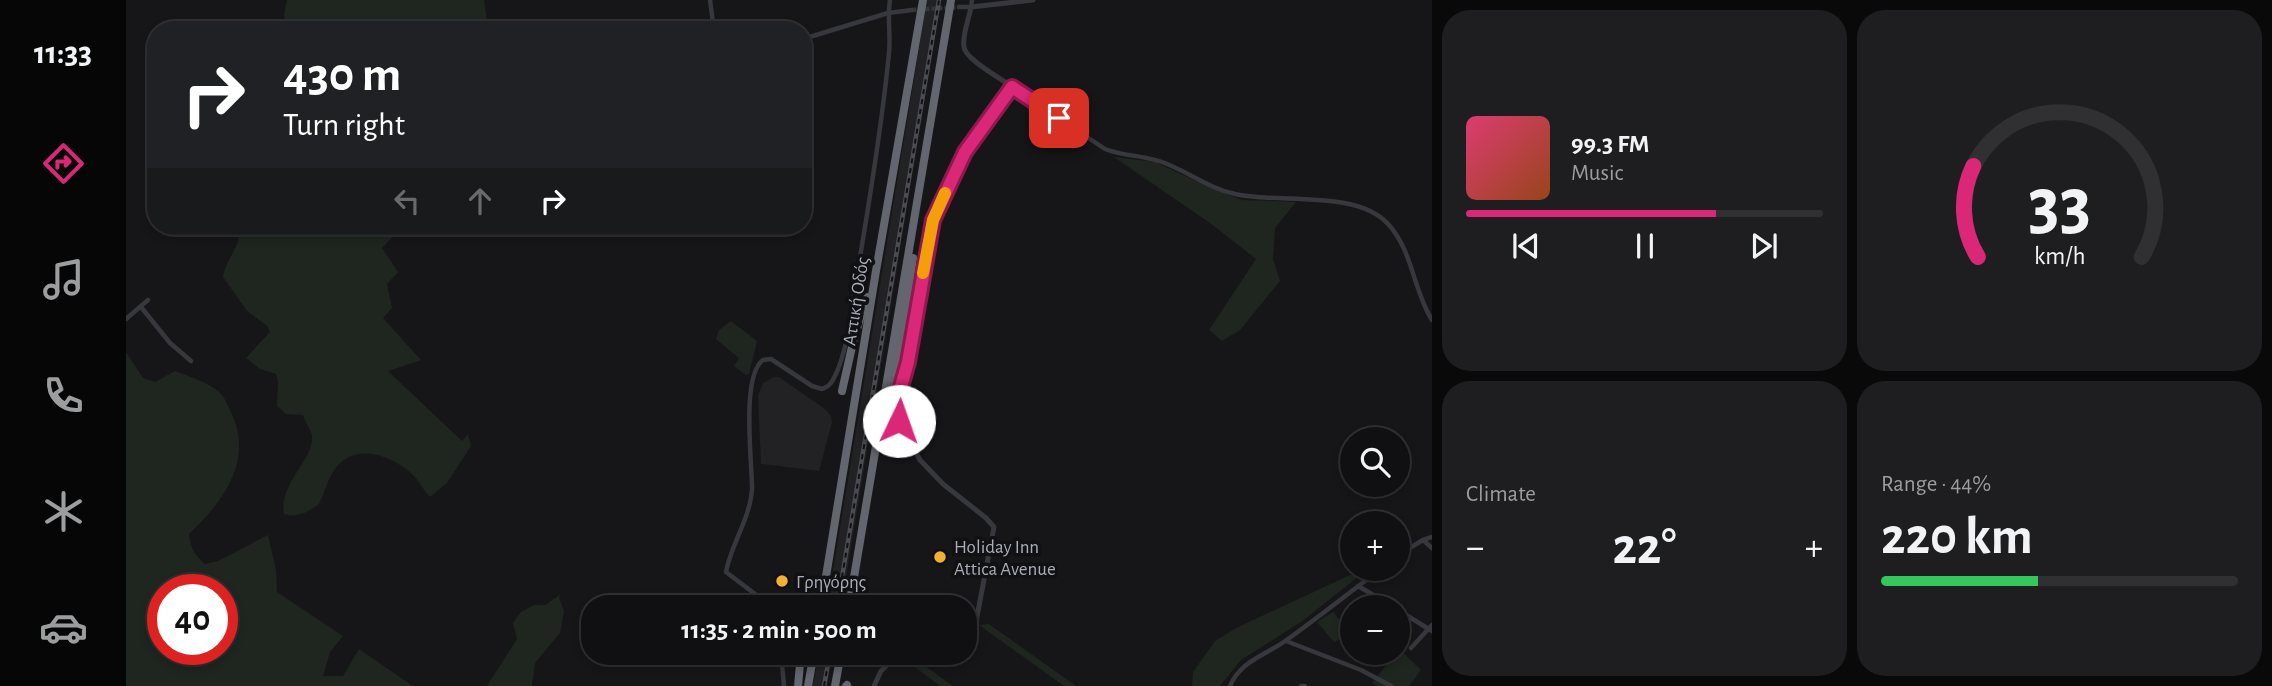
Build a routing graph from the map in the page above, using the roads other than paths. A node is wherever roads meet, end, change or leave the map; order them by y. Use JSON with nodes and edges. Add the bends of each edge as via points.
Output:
{"nodes":[{"id":1,"x":710,"y":0,"type":"edge"},
{"id":2,"x":890,"y":0,"type":"edge"},
{"id":3,"x":923,"y":0,"type":"edge"},
{"id":4,"x":951,"y":0,"type":"edge"},
{"id":5,"x":1033,"y":0,"type":"edge"},
{"id":6,"x":972,"y":4,"type":"edge"},
{"id":7,"x":959,"y":7,"type":"dead end"},
{"id":8,"x":912,"y":10,"type":"tunnel mouth"},
{"id":9,"x":888,"y":13,"type":"junction"},
{"id":10,"x":713,"y":21,"type":"edge"},
{"id":11,"x":812,"y":36,"type":"edge"},
{"id":12,"x":1012,"y":87,"type":"junction"},
{"id":13,"x":916,"y":211,"type":"junction"},
{"id":14,"x":876,"y":271,"type":"junction"},
{"id":15,"x":148,"y":300,"type":"dead end"},
{"id":16,"x":141,"y":307,"type":"junction"},
{"id":17,"x":126,"y":319,"type":"edge"},
{"id":18,"x":1432,"y":320,"type":"edge"},
{"id":19,"x":191,"y":361,"type":"dead end"},
{"id":20,"x":842,"y":391,"type":"dead end"},
{"id":21,"x":890,"y":414,"type":"dead end"},
{"id":22,"x":1432,"y":537,"type":"edge"},
{"id":23,"x":1423,"y":540,"type":"junction"},
{"id":24,"x":1410,"y":548,"type":"edge"},
{"id":25,"x":1432,"y":548,"type":"edge"},
{"id":26,"x":1365,"y":581,"type":"edge"},
{"id":27,"x":1358,"y":586,"type":"junction"},
{"id":28,"x":756,"y":595,"type":"edge"},
{"id":29,"x":823,"y":595,"type":"edge"},
{"id":30,"x":851,"y":595,"type":"edge"},
{"id":31,"x":1374,"y":595,"type":"edge"},
{"id":32,"x":1410,"y":616,"type":"edge"},
{"id":33,"x":977,"y":617,"type":"edge"},
{"id":34,"x":1430,"y":628,"type":"edge"},
{"id":35,"x":1286,"y":641,"type":"junction"},
{"id":36,"x":1411,"y":648,"type":"dead end"},
{"id":37,"x":782,"y":665,"type":"edge"},
{"id":38,"x":800,"y":665,"type":"edge"},
{"id":39,"x":812,"y":665,"type":"edge"},
{"id":40,"x":839,"y":665,"type":"edge"},
{"id":41,"x":887,"y":665,"type":"edge"},
{"id":42,"x":783,"y":686,"type":"edge"},
{"id":43,"x":798,"y":686,"type":"edge"},
{"id":44,"x":808,"y":686,"type":"edge"},
{"id":45,"x":835,"y":686,"type":"edge"},
{"id":46,"x":874,"y":686,"type":"edge"},
{"id":47,"x":1230,"y":686,"type":"edge"},
{"id":48,"x":1391,"y":686,"type":"edge"}],
"edges":[{"from":1,"to":10,"type":"street"},
{"from":2,"to":9,"type":"street"},
{"from":3,"to":14,"type":"highway","name":"Αττική Οδός"},
{"from":4,"to":13,"type":"highway"},
{"from":5,"to":6,"type":"street"},
{"from":6,"to":7,"type":"street"},
{"from":6,"to":12,"type":"street","via":[[964,51]]},
{"from":8,"to":9,"type":"street"},
{"from":9,"to":11,"type":"street"},
{"from":9,"to":28,"type":"street","via":[[890,50],[876,148],[854,299],[837,369],[832,382],[822,389],[771,359],[755,369],[749,412],[751,502],[726,572]]},
{"from":12,"to":18,"type":"street","via":[[1105,149],[1157,160],[1231,194],[1317,199],[1378,214],[1404,247]]},
{"from":12,"to":33,"type":"street","via":[[965,152],[933,220],[898,397],[899,421],[920,460],[994,527]]},
{"from":13,"to":21,"type":"highway","via":[[914,257]]},
{"from":13,"to":30,"type":"highway"},
{"from":14,"to":20,"type":"highway"},
{"from":14,"to":29,"type":"highway","name":"Αττική Οδός"},
{"from":15,"to":16,"type":"street"},
{"from":16,"to":17,"type":"street"},
{"from":16,"to":19,"type":"street"},
{"from":22,"to":23,"type":"street"},
{"from":23,"to":24,"type":"street"},
{"from":23,"to":25,"type":"street"},
{"from":26,"to":27,"type":"street"},
{"from":27,"to":31,"type":"street"},
{"from":27,"to":35,"type":"street"},
{"from":32,"to":34,"type":"street"},
{"from":34,"to":36,"type":"street"},
{"from":35,"to":47,"type":"street","via":[[1249,662]]},
{"from":35,"to":48,"type":"street"},
{"from":37,"to":42,"type":"street"},
{"from":38,"to":43,"type":"highway"},
{"from":39,"to":44,"type":"highway"},
{"from":40,"to":45,"type":"highway"},
{"from":41,"to":46,"type":"street"}]}
